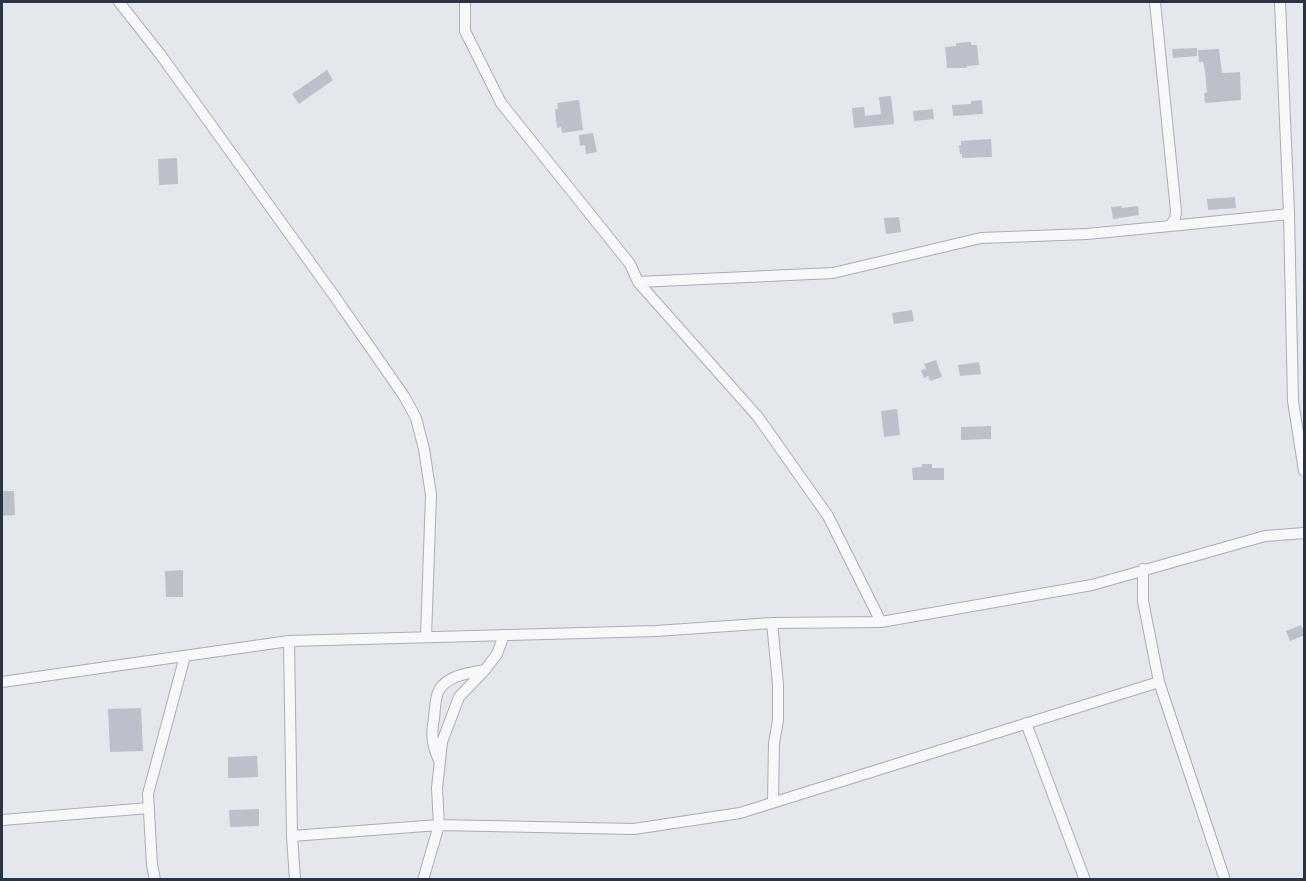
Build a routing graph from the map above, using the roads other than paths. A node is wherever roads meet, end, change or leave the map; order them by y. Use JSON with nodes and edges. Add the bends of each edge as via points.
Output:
{"nodes":[{"id":1,"x":119,"y":2,"type":"edge"},
{"id":2,"x":465,"y":2,"type":"edge"},
{"id":3,"x":1155,"y":2,"type":"edge"},
{"id":4,"x":1280,"y":2,"type":"edge"},
{"id":5,"x":1289,"y":214,"type":"junction"},
{"id":6,"x":1170,"y":226,"type":"junction"},
{"id":7,"x":638,"y":282,"type":"junction"},
{"id":8,"x":1305,"y":399,"type":"edge"},
{"id":9,"x":1293,"y":401,"type":"junction"},
{"id":10,"x":1305,"y":471,"type":"edge"},
{"id":11,"x":1305,"y":533,"type":"edge"},
{"id":12,"x":1143,"y":569,"type":"junction"},
{"id":13,"x":881,"y":622,"type":"junction"},
{"id":14,"x":772,"y":623,"type":"junction"},
{"id":15,"x":504,"y":635,"type":"junction"},
{"id":16,"x":426,"y":637,"type":"junction"},
{"id":17,"x":289,"y":641,"type":"junction"},
{"id":18,"x":185,"y":656,"type":"junction"},
{"id":19,"x":486,"y":670,"type":"junction"},
{"id":20,"x":2,"y":682,"type":"edge"},
{"id":21,"x":1159,"y":682,"type":"junction"},
{"id":22,"x":1026,"y":723,"type":"junction"},
{"id":23,"x":439,"y":760,"type":"junction"},
{"id":24,"x":773,"y":802,"type":"junction"},
{"id":25,"x":149,"y":808,"type":"junction"},
{"id":26,"x":2,"y":820,"type":"edge"},
{"id":27,"x":439,"y":825,"type":"junction"},
{"id":28,"x":292,"y":836,"type":"junction"},
{"id":29,"x":155,"y":879,"type":"edge"},
{"id":30,"x":295,"y":879,"type":"edge"},
{"id":31,"x":423,"y":879,"type":"edge"},
{"id":32,"x":1086,"y":879,"type":"edge"},
{"id":33,"x":1225,"y":879,"type":"edge"}],
"edges":[{"from":1,"to":16,"type":"street","via":[[335,297],[416,418],[430,495]]},
{"from":2,"to":7,"type":"street","via":[[465,31],[501,103],[630,264]]},
{"from":3,"to":6,"type":"street","via":[[1176,211]]},
{"from":4,"to":5,"type":"street"},
{"from":5,"to":6,"type":"street"},
{"from":5,"to":9,"type":"street"},
{"from":6,"to":7,"type":"street","via":[[981,238],[833,273]]},
{"from":7,"to":13,"type":"street","via":[[758,417],[816,498]]},
{"from":8,"to":9,"type":"street"},
{"from":9,"to":10,"type":"street"},
{"from":11,"to":12,"type":"street","via":[[1265,536]]},
{"from":12,"to":13,"type":"street","via":[[1092,585]]},
{"from":12,"to":21,"type":"street","via":[[1143,601]]},
{"from":13,"to":14,"type":"street"},
{"from":14,"to":15,"type":"street"},
{"from":14,"to":24,"type":"street","via":[[778,684]]},
{"from":15,"to":16,"type":"street"},
{"from":15,"to":19,"type":"street"},
{"from":16,"to":17,"type":"street"},
{"from":17,"to":18,"type":"street"},
{"from":17,"to":28,"type":"street"},
{"from":18,"to":20,"type":"street"},
{"from":18,"to":25,"type":"street","via":[[148,794]]},
{"from":19,"to":23,"type":"street","via":[[459,697]]},
{"from":19,"to":23,"type":"street","via":[[447,681],[438,692],[432,726],[433,747]]},
{"from":21,"to":22,"type":"street"},
{"from":21,"to":33,"type":"street"},
{"from":22,"to":24,"type":"street"},
{"from":22,"to":32,"type":"street"},
{"from":23,"to":27,"type":"street"},
{"from":24,"to":27,"type":"street","via":[[740,813],[634,829]]},
{"from":25,"to":26,"type":"street"},
{"from":25,"to":29,"type":"street"},
{"from":27,"to":28,"type":"street"},
{"from":27,"to":31,"type":"street"},
{"from":28,"to":30,"type":"street"}]}
